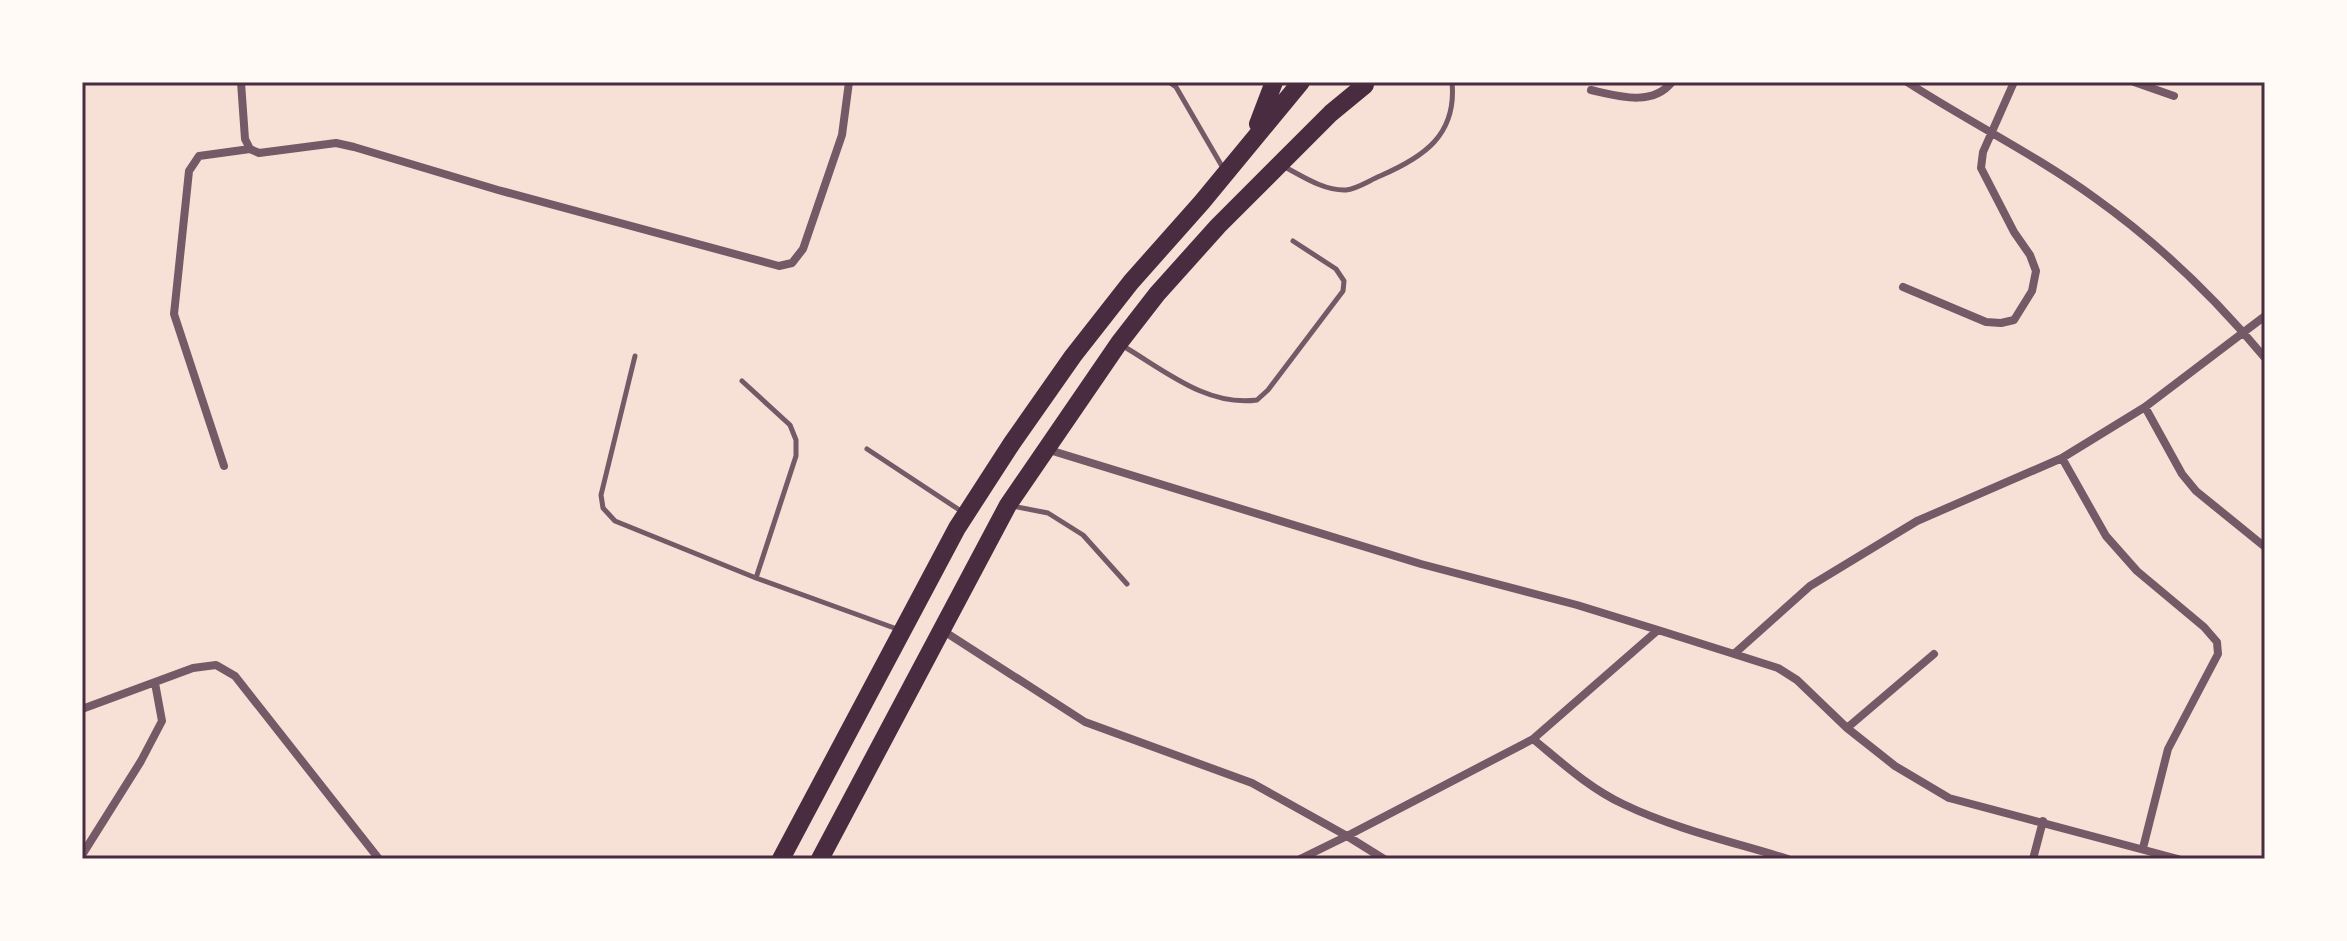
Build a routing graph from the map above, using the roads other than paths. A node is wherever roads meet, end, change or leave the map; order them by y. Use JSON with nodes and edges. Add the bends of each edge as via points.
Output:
{"nodes":[{"id":1,"x":241,"y":82,"type":"edge"},
{"id":2,"x":849,"y":82,"type":"edge"},
{"id":3,"x":1169,"y":82,"type":"edge"},
{"id":4,"x":1274,"y":82,"type":"edge"},
{"id":5,"x":1301,"y":82,"type":"edge"},
{"id":6,"x":1452,"y":82,"type":"edge"},
{"id":7,"x":1672,"y":82,"type":"edge"},
{"id":8,"x":1907,"y":82,"type":"edge"},
{"id":9,"x":2014,"y":82,"type":"edge"},
{"id":10,"x":2134,"y":82,"type":"edge"},
{"id":11,"x":1365,"y":83,"type":"edge"},
{"id":12,"x":1591,"y":90,"type":"dead end"},
{"id":13,"x":2174,"y":96,"type":"dead end"},
{"id":14,"x":1992,"y":135,"type":"junction"},
{"id":15,"x":1253,"y":138,"type":"junction"},
{"id":16,"x":250,"y":149,"type":"junction"},
{"id":17,"x":1278,"y":164,"type":"junction"},
{"id":18,"x":1226,"y":172,"type":"junction"},
{"id":19,"x":1293,"y":241,"type":"dead end"},
{"id":20,"x":1903,"y":287,"type":"dead end"},
{"id":21,"x":2265,"y":316,"type":"edge"},
{"id":22,"x":2243,"y":332,"type":"junction"},
{"id":23,"x":1119,"y":343,"type":"junction"},
{"id":24,"x":635,"y":356,"type":"dead end"},
{"id":25,"x":2265,"y":358,"type":"edge"},
{"id":26,"x":742,"y":381,"type":"dead end"},
{"id":27,"x":2145,"y":407,"type":"junction"},
{"id":28,"x":867,"y":449,"type":"dead end"},
{"id":29,"x":1046,"y":449,"type":"junction"},
{"id":30,"x":2062,"y":458,"type":"junction"},
{"id":31,"x":224,"y":466,"type":"dead end"},
{"id":32,"x":1008,"y":505,"type":"junction"},
{"id":33,"x":966,"y":514,"type":"junction"},
{"id":34,"x":2265,"y":547,"type":"edge"},
{"id":35,"x":756,"y":578,"type":"junction"},
{"id":36,"x":1127,"y":584,"type":"dead end"},
{"id":37,"x":902,"y":630,"type":"junction"},
{"id":38,"x":942,"y":630,"type":"junction"},
{"id":39,"x":1658,"y":630,"type":"junction"},
{"id":40,"x":1734,"y":654,"type":"junction"},
{"id":41,"x":1934,"y":654,"type":"dead end"},
{"id":42,"x":155,"y":683,"type":"junction"},
{"id":43,"x":82,"y":709,"type":"edge"},
{"id":44,"x":1847,"y":728,"type":"junction"},
{"id":45,"x":1533,"y":739,"type":"junction"},
{"id":46,"x":2043,"y":821,"type":"junction"},
{"id":47,"x":1347,"y":836,"type":"junction"},
{"id":48,"x":2143,"y":848,"type":"junction"},
{"id":49,"x":82,"y":855,"type":"edge"},
{"id":50,"x":827,"y":855,"type":"edge"},
{"id":51,"x":379,"y":859,"type":"edge"},
{"id":52,"x":781,"y":859,"type":"edge"},
{"id":53,"x":1300,"y":859,"type":"edge"},
{"id":54,"x":1384,"y":859,"type":"edge"},
{"id":55,"x":1788,"y":859,"type":"edge"},
{"id":56,"x":2033,"y":859,"type":"edge"},
{"id":57,"x":2178,"y":859,"type":"edge"}],
"edges":[{"from":1,"to":16,"type":"street"},
{"from":2,"to":16,"type":"street","via":[[842,135],[803,249],[792,263],[779,266],[336,143],[259,153]]},
{"from":3,"to":18,"type":"lane"},
{"from":4,"to":15,"type":"highway"},
{"from":5,"to":15,"type":"highway"},
{"from":6,"to":17,"type":"lane","via":[[1449,120],[1435,144],[1396,169],[1348,190],[1322,186]]},
{"from":7,"to":12,"type":"street","via":[[1648,97]]},
{"from":8,"to":14,"type":"street"},
{"from":9,"to":14,"type":"street"},
{"from":10,"to":13,"type":"street"},
{"from":11,"to":17,"type":"highway"},
{"from":14,"to":20,"type":"street","via":[[1981,168],[2030,255],[2036,271],[2032,291],[2014,320],[2001,323],[1986,322]]},
{"from":14,"to":22,"type":"street","via":[[2095,198],[2139,232]]},
{"from":15,"to":18,"type":"highway"},
{"from":16,"to":31,"type":"street","via":[[199,156],[189,171],[174,314]]},
{"from":17,"to":23,"type":"highway","via":[[1157,294]]},
{"from":18,"to":33,"type":"highway","via":[[1073,356]]},
{"from":19,"to":23,"type":"lane","via":[[1336,269],[1343,291],[1257,400],[1225,401],[1206,395]]},
{"from":21,"to":22,"type":"street"},
{"from":22,"to":25,"type":"street"},
{"from":22,"to":27,"type":"street"},
{"from":23,"to":29,"type":"highway"},
{"from":24,"to":35,"type":"lane","via":[[601,495],[603,508],[615,521]]},
{"from":26,"to":35,"type":"lane","via":[[790,425],[796,440],[796,456]]},
{"from":27,"to":30,"type":"street"},
{"from":27,"to":34,"type":"street","via":[[2196,491]]},
{"from":28,"to":33,"type":"lane"},
{"from":29,"to":32,"type":"highway"},
{"from":29,"to":39,"type":"street"},
{"from":30,"to":40,"type":"street","via":[[1917,521],[1810,586]]},
{"from":30,"to":48,"type":"street","via":[[2106,536],[2217,642],[2218,654],[2168,749]]},
{"from":32,"to":36,"type":"lane","via":[[1048,513],[1083,535]]},
{"from":32,"to":38,"type":"highway"},
{"from":33,"to":37,"type":"highway"},
{"from":35,"to":37,"type":"lane"},
{"from":37,"to":52,"type":"highway"},
{"from":38,"to":47,"type":"street","via":[[1085,722],[1252,783]]},
{"from":38,"to":50,"type":"highway"},
{"from":39,"to":40,"type":"street"},
{"from":39,"to":45,"type":"street"},
{"from":40,"to":44,"type":"street","via":[[1797,680]]},
{"from":41,"to":44,"type":"street"},
{"from":42,"to":43,"type":"street"},
{"from":42,"to":49,"type":"street","via":[[162,721]]},
{"from":42,"to":51,"type":"street","via":[[216,665],[235,676]]},
{"from":44,"to":46,"type":"street","via":[[1895,766],[1949,798]]},
{"from":45,"to":47,"type":"street"},
{"from":45,"to":55,"type":"street","via":[[1621,804]]},
{"from":46,"to":48,"type":"street"},
{"from":46,"to":56,"type":"street"},
{"from":47,"to":53,"type":"street"},
{"from":47,"to":54,"type":"street"},
{"from":48,"to":57,"type":"street"}]}
